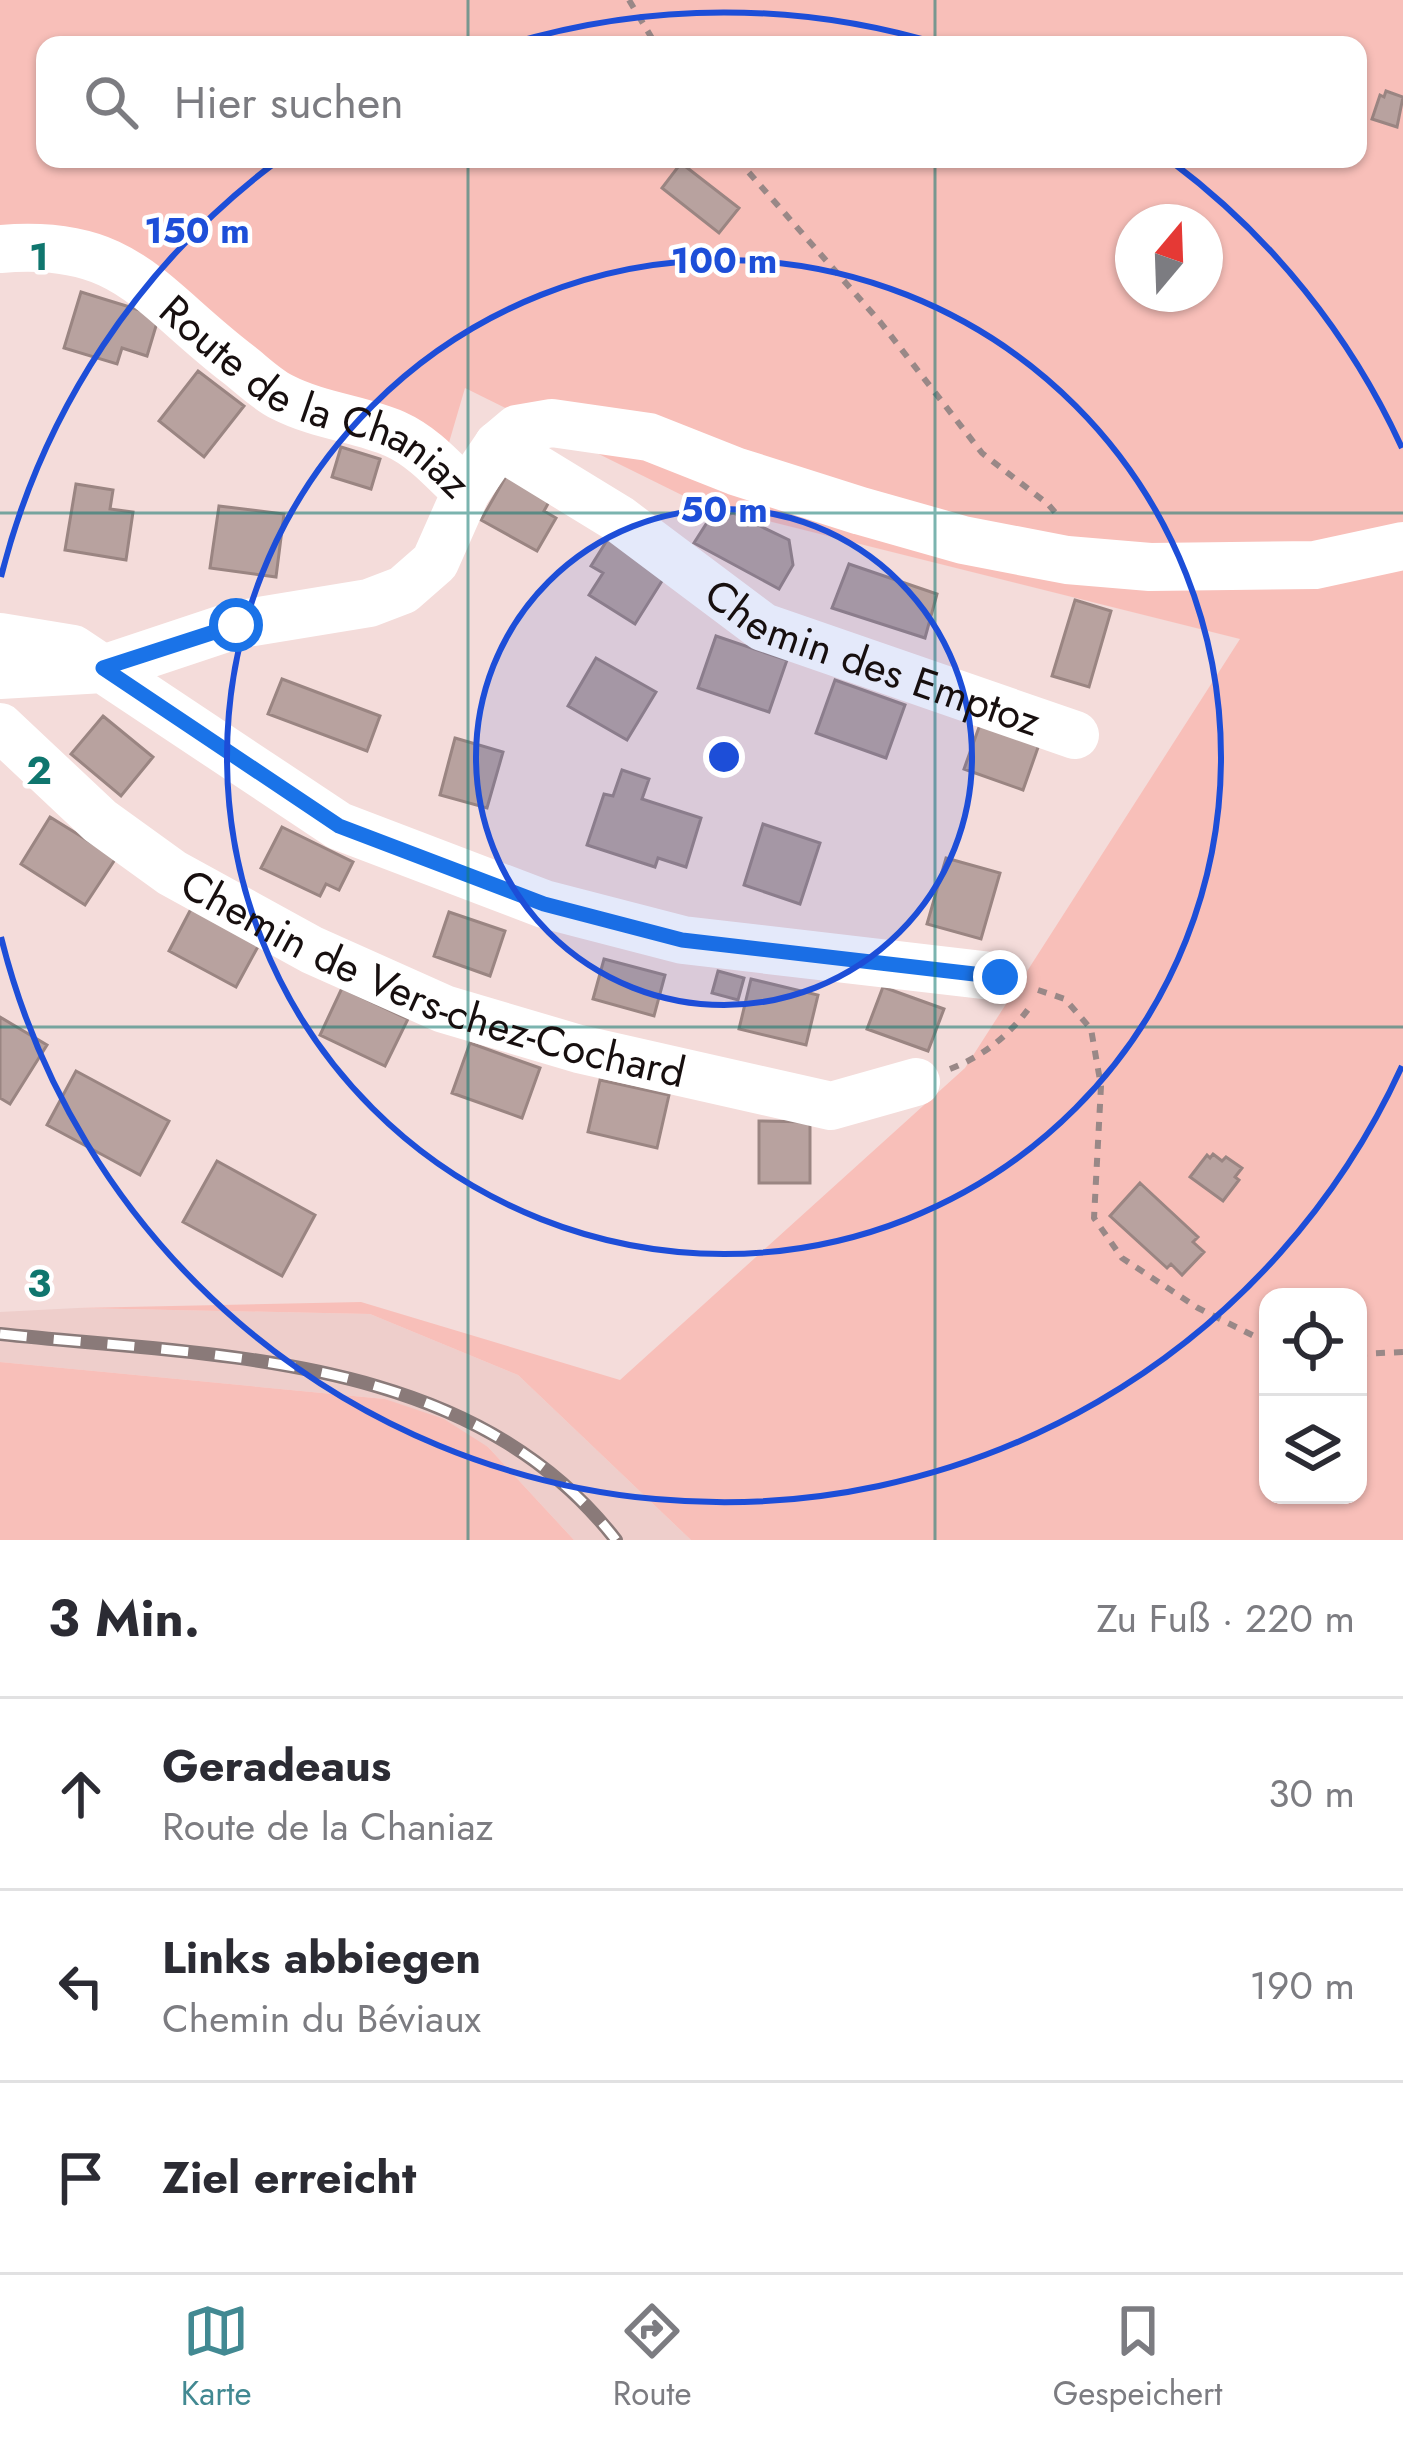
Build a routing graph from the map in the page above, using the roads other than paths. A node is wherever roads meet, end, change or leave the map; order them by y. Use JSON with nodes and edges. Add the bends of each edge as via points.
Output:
{"nodes":[{"id":1,"x":0,"y":249,"type":"edge"},
{"id":2,"x":498,"y":445,"type":"junction"},
{"id":3,"x":466,"y":492,"type":"junction"},
{"id":4,"x":1403,"y":545,"type":"edge"},
{"id":5,"x":0,"y":637,"type":"edge"},
{"id":6,"x":103,"y":668,"type":"junction"},
{"id":7,"x":0,"y":675,"type":"edge"},
{"id":8,"x":0,"y":727,"type":"edge"},
{"id":9,"x":1075,"y":735,"type":"dead end"},
{"id":10,"x":1021,"y":984,"type":"road end"},
{"id":11,"x":916,"y":1082,"type":"road end"}],
"edges":[{"from":1,"to":3,"type":"street","name":"Route de la Chaniaz","via":[[64,249],[129,271],[279,396],[393,433]]},
{"from":2,"to":3,"type":"street"},
{"from":2,"to":4,"type":"street","via":[[517,428],[552,423],[649,437],[861,511],[1067,560],[1316,566]]},
{"from":2,"to":9,"type":"street","name":"Chemin des Emptoz","via":[[619,519],[763,627]]},
{"from":3,"to":6,"type":"street","name":"Route de la Chaniaz","via":[[435,562],[403,590],[236,625]]},
{"from":5,"to":6,"type":"street","via":[[73,649]]},
{"from":6,"to":7,"type":"street","name":"Route de la Chaniaz"},
{"from":6,"to":10,"type":"street","via":[[339,826],[544,904],[682,940]]},
{"from":8,"to":11,"type":"street","name":"Chemin de Vers-chez-Cochard","via":[[100,821],[172,873],[312,950],[444,1009],[831,1106]]}]}
